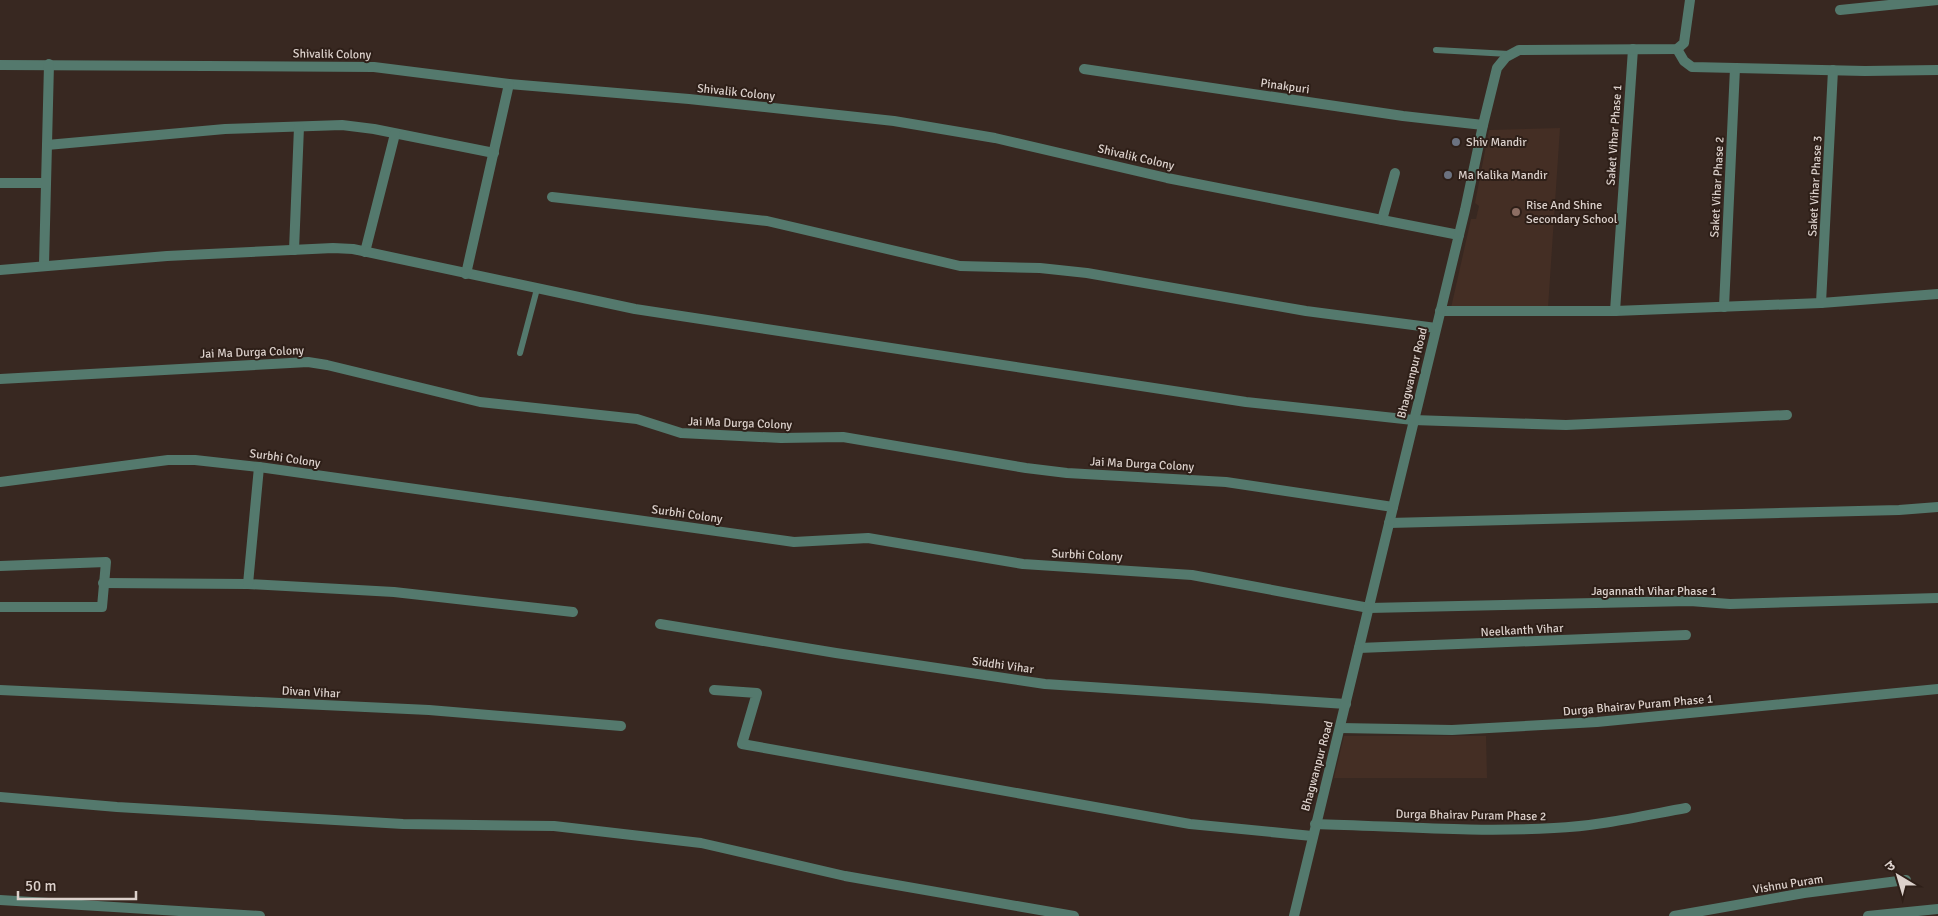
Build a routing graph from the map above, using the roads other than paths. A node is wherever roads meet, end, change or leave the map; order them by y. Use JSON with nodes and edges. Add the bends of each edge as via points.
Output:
{"nodes":[{"id":1,"x":1690,"y":0,"type":"edge"},
{"id":2,"x":1938,"y":0,"type":"edge"},
{"id":3,"x":1840,"y":10,"type":"dead end"},
{"id":4,"x":1633,"y":49,"type":"junction"},
{"id":5,"x":1677,"y":49,"type":"junction"},
{"id":6,"x":1436,"y":50,"type":"dead end"},
{"id":7,"x":1511,"y":54,"type":"junction"},
{"id":8,"x":49,"y":64,"type":"junction"},
{"id":9,"x":0,"y":65,"type":"edge"},
{"id":10,"x":1735,"y":68,"type":"junction"},
{"id":11,"x":1084,"y":69,"type":"dead end"},
{"id":12,"x":1833,"y":70,"type":"junction"},
{"id":13,"x":1938,"y":70,"type":"edge"},
{"id":14,"x":509,"y":84,"type":"junction"},
{"id":15,"x":1482,"y":125,"type":"junction"},
{"id":16,"x":299,"y":128,"type":"junction"},
{"id":17,"x":395,"y":134,"type":"junction"},
{"id":18,"x":48,"y":145,"type":"junction"},
{"id":19,"x":494,"y":153,"type":"junction"},
{"id":20,"x":1395,"y":173,"type":"dead end"},
{"id":21,"x":0,"y":183,"type":"edge"},
{"id":22,"x":46,"y":183,"type":"junction"},
{"id":23,"x":552,"y":196,"type":"dead end"},
{"id":24,"x":1382,"y":220,"type":"junction"},
{"id":25,"x":1458,"y":235,"type":"junction"},
{"id":26,"x":294,"y":250,"type":"junction"},
{"id":27,"x":365,"y":252,"type":"junction"},
{"id":28,"x":44,"y":265,"type":"junction"},
{"id":29,"x":0,"y":270,"type":"edge"},
{"id":30,"x":466,"y":274,"type":"junction"},
{"id":31,"x":537,"y":289,"type":"junction"},
{"id":32,"x":1938,"y":294,"type":"edge"},
{"id":33,"x":1821,"y":303,"type":"junction"},
{"id":34,"x":1724,"y":307,"type":"junction"},
{"id":35,"x":1440,"y":311,"type":"junction"},
{"id":36,"x":1615,"y":311,"type":"junction"},
{"id":37,"x":1436,"y":328,"type":"junction"},
{"id":38,"x":520,"y":353,"type":"dead end"},
{"id":39,"x":0,"y":378,"type":"edge"},
{"id":40,"x":1787,"y":415,"type":"dead end"},
{"id":41,"x":1413,"y":420,"type":"junction"},
{"id":42,"x":259,"y":467,"type":"junction"},
{"id":43,"x":0,"y":482,"type":"edge"},
{"id":44,"x":1393,"y":507,"type":"junction"},
{"id":45,"x":1938,"y":507,"type":"edge"},
{"id":46,"x":1389,"y":523,"type":"junction"},
{"id":47,"x":0,"y":566,"type":"edge"},
{"id":48,"x":103,"y":583,"type":"junction"},
{"id":49,"x":248,"y":584,"type":"junction"},
{"id":50,"x":1938,"y":598,"type":"edge"},
{"id":51,"x":0,"y":607,"type":"edge"},
{"id":52,"x":1369,"y":608,"type":"junction"},
{"id":53,"x":573,"y":612,"type":"dead end"},
{"id":54,"x":660,"y":624,"type":"dead end"},
{"id":55,"x":1686,"y":635,"type":"dead end"},
{"id":56,"x":1359,"y":648,"type":"junction"},
{"id":57,"x":1938,"y":689,"type":"edge"},
{"id":58,"x":0,"y":690,"type":"edge"},
{"id":59,"x":714,"y":690,"type":"dead end"},
{"id":60,"x":1346,"y":704,"type":"junction"},
{"id":61,"x":621,"y":726,"type":"dead end"},
{"id":62,"x":1340,"y":728,"type":"junction"},
{"id":63,"x":0,"y":797,"type":"edge"},
{"id":64,"x":1686,"y":808,"type":"dead end"},
{"id":65,"x":1315,"y":824,"type":"junction"},
{"id":66,"x":1312,"y":836,"type":"junction"},
{"id":67,"x":1906,"y":880,"type":"dead end"},
{"id":68,"x":0,"y":900,"type":"edge"},
{"id":69,"x":1938,"y":909,"type":"edge"},
{"id":70,"x":260,"y":916,"type":"edge"},
{"id":71,"x":1074,"y":916,"type":"edge"},
{"id":72,"x":1294,"y":916,"type":"edge"},
{"id":73,"x":1674,"y":916,"type":"edge"},
{"id":74,"x":1868,"y":916,"type":"edge"}],
"edges":[{"from":1,"to":5,"type":"street","via":[[1684,43]]},
{"from":2,"to":3,"type":"street"},
{"from":4,"to":5,"type":"street"},
{"from":4,"to":7,"type":"street","via":[[1519,50]]},
{"from":4,"to":36,"type":"street","name":"Saket Vihar Phase 1"},
{"from":5,"to":10,"type":"street","via":[[1692,67]]},
{"from":6,"to":7,"type":"lane"},
{"from":7,"to":15,"type":"street","name":"Bhagwanpur Road","via":[[1497,68]]},
{"from":8,"to":9,"type":"street","name":"Shivalik Colony"},
{"from":8,"to":14,"type":"street","name":"Shivalik Colony","via":[[374,67]]},
{"from":8,"to":18,"type":"street"},
{"from":10,"to":12,"type":"street"},
{"from":10,"to":34,"type":"street","name":"Saket Vihar Phase 2"},
{"from":11,"to":15,"type":"street","name":"Pinakpuri"},
{"from":12,"to":13,"type":"street"},
{"from":12,"to":33,"type":"street","name":"Saket Vihar Phase 3"},
{"from":14,"to":19,"type":"street"},
{"from":14,"to":24,"type":"street","name":"Shivalik Colony","via":[[894,122],[995,138],[1167,178]]},
{"from":15,"to":25,"type":"street","name":"Bhagwanpur Road"},
{"from":16,"to":17,"type":"street","via":[[342,125]]},
{"from":16,"to":18,"type":"street","via":[[225,129]]},
{"from":16,"to":26,"type":"street"},
{"from":17,"to":19,"type":"street"},
{"from":17,"to":27,"type":"street"},
{"from":18,"to":22,"type":"street"},
{"from":19,"to":30,"type":"street"},
{"from":20,"to":24,"type":"street"},
{"from":21,"to":22,"type":"street"},
{"from":22,"to":28,"type":"street"},
{"from":23,"to":37,"type":"street","via":[[767,221],[960,266],[1087,273],[1306,311]]},
{"from":24,"to":25,"type":"street","name":"Shivalik Colony"},
{"from":25,"to":35,"type":"street","name":"Bhagwanpur Road"},
{"from":26,"to":27,"type":"street","via":[[353,248]]},
{"from":26,"to":28,"type":"street"},
{"from":27,"to":30,"type":"street"},
{"from":28,"to":29,"type":"street"},
{"from":30,"to":31,"type":"street"},
{"from":31,"to":38,"type":"lane"},
{"from":31,"to":41,"type":"street","via":[[635,309],[1088,379],[1246,402]]},
{"from":32,"to":33,"type":"street"},
{"from":33,"to":34,"type":"street"},
{"from":34,"to":36,"type":"street"},
{"from":35,"to":36,"type":"street"},
{"from":35,"to":37,"type":"street","name":"Bhagwanpur Road"},
{"from":37,"to":41,"type":"street","name":"Bhagwanpur Road"},
{"from":39,"to":44,"type":"street","name":"Jai Ma Durga Colony","via":[[308,362],[480,402],[638,419],[681,433],[781,438],[844,437],[1026,468],[1226,482]]},
{"from":40,"to":41,"type":"street","via":[[1566,425]]},
{"from":41,"to":44,"type":"street","name":"Bhagwanpur Road"},
{"from":42,"to":43,"type":"street","name":"Surbhi Colony","via":[[168,460]]},
{"from":42,"to":49,"type":"street"},
{"from":42,"to":52,"type":"street","name":"Surbhi Colony","via":[[794,542],[868,538],[1023,564],[1192,575]]},
{"from":44,"to":46,"type":"street","name":"Bhagwanpur Road"},
{"from":45,"to":46,"type":"street"},
{"from":46,"to":52,"type":"street","name":"Bhagwanpur Road"},
{"from":47,"to":48,"type":"street","via":[[106,562]]},
{"from":48,"to":49,"type":"street"},
{"from":48,"to":51,"type":"street","via":[[102,607]]},
{"from":49,"to":53,"type":"street","via":[[394,592]]},
{"from":50,"to":52,"type":"street","name":"Jagannath Vihar Phase 1"},
{"from":52,"to":56,"type":"street","name":"Bhagwanpur Road"},
{"from":54,"to":60,"type":"street","name":"Siddhi Vihar","via":[[836,654],[1045,684]]},
{"from":55,"to":56,"type":"street","name":"Neelkanth Vihar"},
{"from":56,"to":60,"type":"street","name":"Bhagwanpur Road"},
{"from":57,"to":62,"type":"street","name":"Durga Bhairav Puram Phase 1","via":[[1597,722],[1452,730]]},
{"from":58,"to":61,"type":"street","name":"Divan Vihar","via":[[429,710]]},
{"from":59,"to":66,"type":"street","via":[[757,693],[742,744],[1190,824]]},
{"from":60,"to":62,"type":"street","name":"Bhagwanpur Road"},
{"from":62,"to":65,"type":"street","name":"Bhagwanpur Road"},
{"from":63,"to":71,"type":"street","via":[[393,824],[554,826],[701,843],[844,876]]},
{"from":64,"to":65,"type":"street","name":"Durga Bhairav Puram Phase 2","via":[[1555,828],[1500,830]]},
{"from":65,"to":66,"type":"street","name":"Bhagwanpur Road"},
{"from":66,"to":72,"type":"street","name":"Bhagwanpur Road"},
{"from":67,"to":73,"type":"street","name":"Vishnu Puram","via":[[1804,893]]},
{"from":68,"to":70,"type":"street"},
{"from":69,"to":74,"type":"street"}]}
